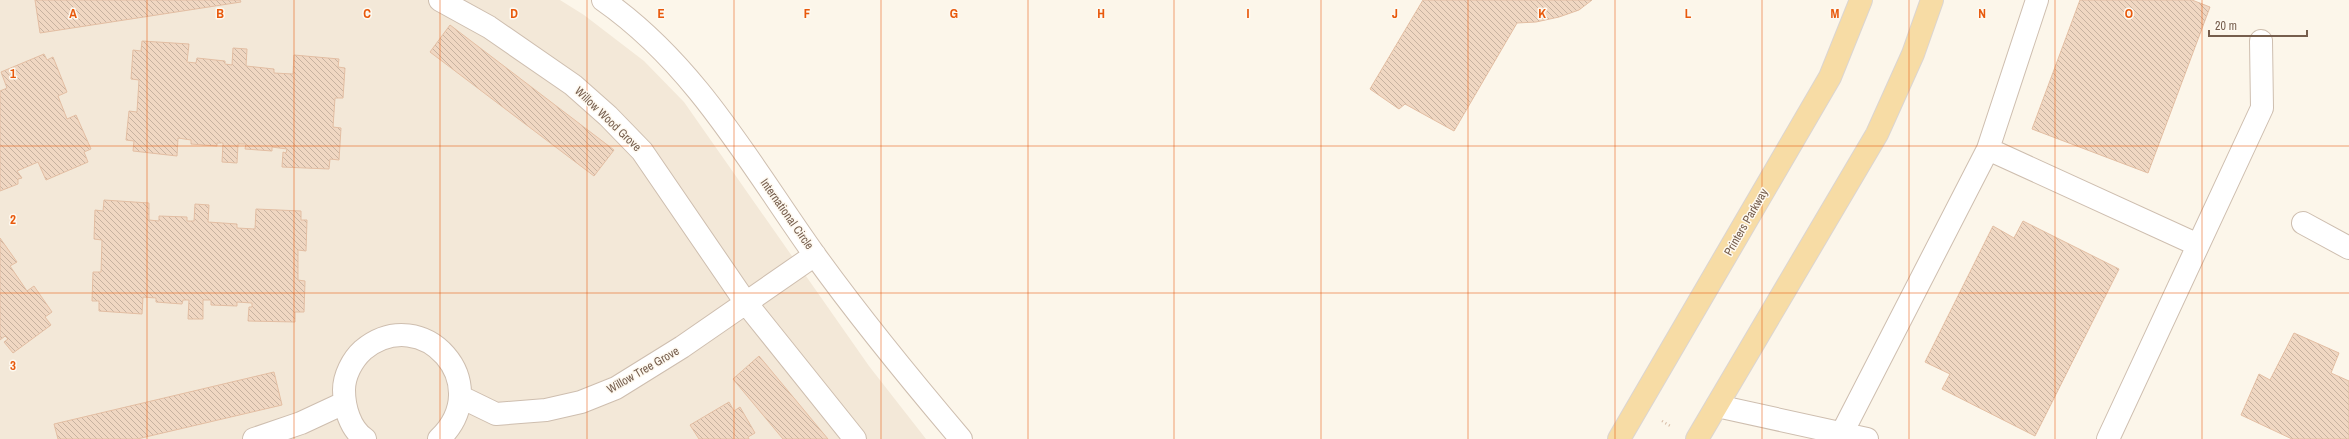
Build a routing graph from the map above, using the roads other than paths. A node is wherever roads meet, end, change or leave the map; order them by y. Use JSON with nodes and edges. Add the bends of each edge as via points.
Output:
{"nodes":[{"id":1,"x":440,"y":0,"type":"edge"},
{"id":2,"x":603,"y":0,"type":"edge"},
{"id":3,"x":1861,"y":0,"type":"edge"},
{"id":4,"x":1932,"y":0,"type":"edge"},
{"id":5,"x":2037,"y":0,"type":"edge"},
{"id":6,"x":2261,"y":41,"type":"dead end"},
{"id":7,"x":1988,"y":149,"type":"junction"},
{"id":8,"x":2303,"y":223,"type":"dead end"},
{"id":9,"x":2198,"y":245,"type":"junction"},
{"id":10,"x":2349,"y":248,"type":"edge"},
{"id":11,"x":815,"y":255,"type":"junction"},
{"id":12,"x":746,"y":303,"type":"junction"},
{"id":13,"x":461,"y":397,"type":"junction"},
{"id":14,"x":344,"y":403,"type":"junction"},
{"id":15,"x":1717,"y":406,"type":"junction"},
{"id":16,"x":1830,"y":434,"type":"edge"},
{"id":17,"x":254,"y":439,"type":"edge"},
{"id":18,"x":365,"y":439,"type":"edge"},
{"id":19,"x":439,"y":439,"type":"edge"},
{"id":20,"x":855,"y":439,"type":"edge"},
{"id":21,"x":961,"y":439,"type":"edge"},
{"id":22,"x":1619,"y":439,"type":"edge"},
{"id":23,"x":1697,"y":439,"type":"edge"},
{"id":24,"x":1867,"y":439,"type":"edge"},
{"id":25,"x":2108,"y":439,"type":"edge"}],
"edges":[{"from":1,"to":12,"type":"street","name":"Willow Wood Grove","via":[[489,27],[529,54],[608,116],[642,151]]},
{"from":2,"to":11,"type":"street","name":"International Circle","via":[[653,41],[683,70]]},
{"from":3,"to":22,"type":"main road","name":"Printers Parkway","via":[[1830,77]]},
{"from":4,"to":15,"type":"main road","via":[[1913,54],[1877,134]]},
{"from":5,"to":7,"type":"street"},
{"from":6,"to":9,"type":"street","via":[[2262,108]]},
{"from":7,"to":9,"type":"street"},
{"from":7,"to":16,"type":"street"},
{"from":8,"to":10,"type":"street"},
{"from":9,"to":25,"type":"street"},
{"from":11,"to":12,"type":"street","name":"Willow Tree Grove"},
{"from":11,"to":21,"type":"street","name":"International Circle","via":[[904,373]]},
{"from":12,"to":13,"type":"street","name":"Willow Tree Grove","via":[[616,388],[581,402],[546,410],[496,414]]},
{"from":12,"to":20,"type":"street"},
{"from":13,"to":14,"type":"street","via":[[459,380],[452,363],[440,349],[425,340],[408,335],[390,336],[373,342],[359,353],[349,368],[344,385]]},
{"from":13,"to":19,"type":"street","via":[[457,415]]},
{"from":14,"to":17,"type":"street","via":[[301,423]]},
{"from":14,"to":18,"type":"street","via":[[351,422]]},
{"from":15,"to":16,"type":"street"},
{"from":15,"to":23,"type":"main road"},
{"from":16,"to":24,"type":"street"}]}
